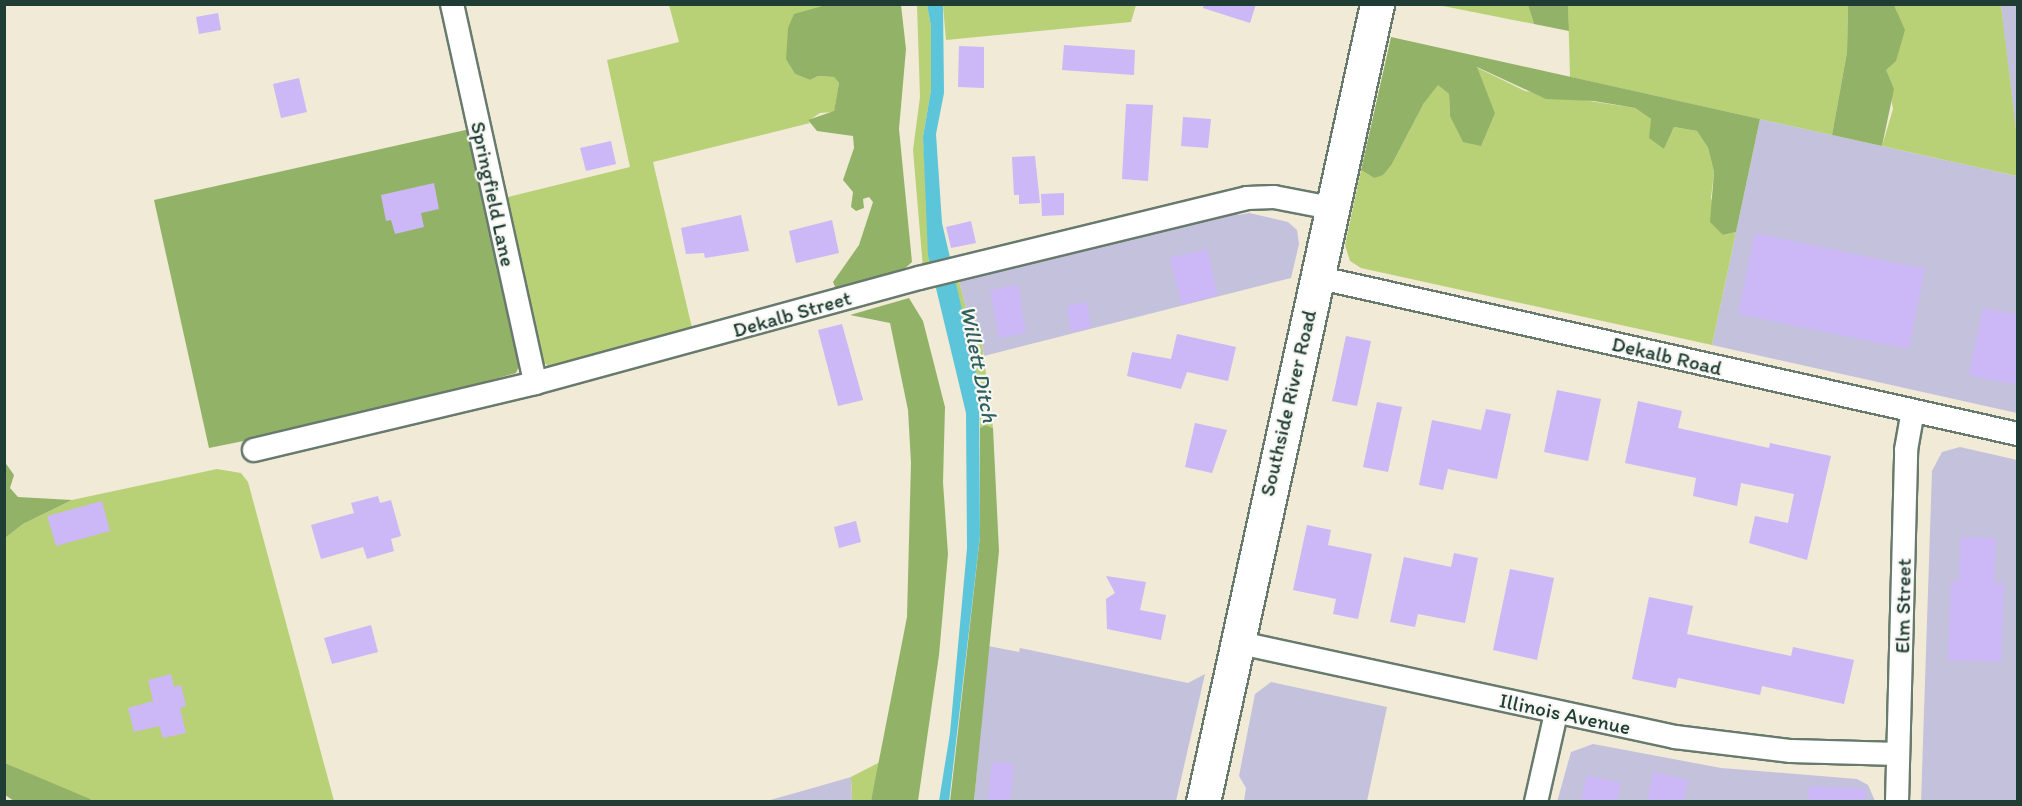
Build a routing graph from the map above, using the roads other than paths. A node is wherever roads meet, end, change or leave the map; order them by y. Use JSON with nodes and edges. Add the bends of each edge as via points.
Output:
{"nodes":[{"id":1,"x":452,"y":4,"type":"edge"},
{"id":2,"x":1377,"y":4,"type":"edge"},
{"id":3,"x":1331,"y":208,"type":"junction"},
{"id":4,"x":1316,"y":277,"type":"junction"},
{"id":5,"x":535,"y":383,"type":"junction"},
{"id":6,"x":1913,"y":412,"type":"junction"},
{"id":7,"x":2018,"y":434,"type":"edge"},
{"id":8,"x":254,"y":450,"type":"dead end"},
{"id":9,"x":1236,"y":642,"type":"junction"},
{"id":10,"x":1556,"y":713,"type":"junction"},
{"id":11,"x":1898,"y":754,"type":"junction"},
{"id":12,"x":1203,"y":801,"type":"edge"},
{"id":13,"x":1536,"y":801,"type":"edge"},
{"id":14,"x":1897,"y":801,"type":"edge"}],
"edges":[{"from":1,"to":5,"type":"street","name":"Springfield Lane"},
{"from":2,"to":3,"type":"main road","name":"Southside River Road"},
{"from":3,"to":4,"type":"main road","name":"Southside River Road"},
{"from":3,"to":5,"type":"street","name":"Dekalb Street","via":[[1274,197],[1246,198],[925,277]]},
{"from":4,"to":6,"type":"street","name":"Dekalb Road"},
{"from":4,"to":9,"type":"main road","name":"Southside River Road"},
{"from":5,"to":8,"type":"street","name":"Dekalb Street"},
{"from":6,"to":7,"type":"street","name":"Dekalb Road"},
{"from":6,"to":11,"type":"street","name":"Elm Street","via":[[1905,463]]},
{"from":9,"to":10,"type":"street","name":"Illinois Avenue"},
{"from":9,"to":12,"type":"main road","name":"Southside River Road"},
{"from":10,"to":11,"type":"street","name":"Illinois Avenue","via":[[1734,746]]},
{"from":10,"to":13,"type":"street"},
{"from":11,"to":14,"type":"street","name":"Elm Street"}]}
